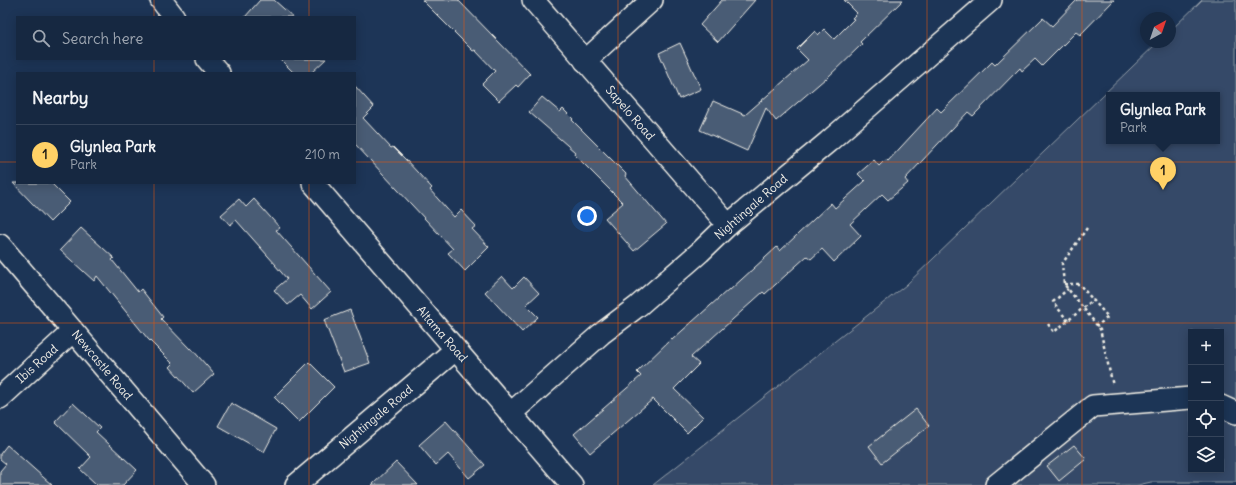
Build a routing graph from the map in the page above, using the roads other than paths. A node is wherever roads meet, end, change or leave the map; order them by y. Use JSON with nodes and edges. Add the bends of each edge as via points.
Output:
{"nodes":[{"id":1,"x":161,"y":0,"type":"edge"},
{"id":2,"x":533,"y":0,"type":"edge"},
{"id":3,"x":652,"y":0,"type":"edge"},
{"id":4,"x":991,"y":0,"type":"edge"},
{"id":5,"x":173,"y":16,"type":"edge"},
{"id":6,"x":208,"y":60,"type":"edge"},
{"id":7,"x":585,"y":61,"type":"junction"},
{"id":8,"x":218,"y":72,"type":"edge"},
{"id":9,"x":314,"y":184,"type":"edge"},
{"id":10,"x":728,"y":225,"type":"junction"},
{"id":11,"x":0,"y":245,"type":"edge"},
{"id":12,"x":73,"y":331,"type":"junction"},
{"id":13,"x":455,"y":350,"type":"junction"},
{"id":14,"x":0,"y":398,"type":"edge"},
{"id":15,"x":1188,"y":398,"type":"edge"},
{"id":16,"x":1224,"y":408,"type":"edge"},
{"id":17,"x":510,"y":414,"type":"junction"},
{"id":18,"x":1236,"y":414,"type":"edge"},
{"id":19,"x":204,"y":485,"type":"edge"},
{"id":20,"x":296,"y":485,"type":"edge"},
{"id":21,"x":572,"y":485,"type":"edge"},
{"id":22,"x":996,"y":485,"type":"edge"}],
"edges":[{"from":1,"to":5,"type":"street"},
{"from":2,"to":7,"type":"street","name":"Sapelo Road"},
{"from":3,"to":7,"type":"street"},
{"from":4,"to":10,"type":"street","name":"Nightingale Road"},
{"from":6,"to":8,"type":"street"},
{"from":7,"to":10,"type":"street","name":"Sapelo Road"},
{"from":9,"to":13,"type":"street","name":"Altama Road"},
{"from":10,"to":17,"type":"street","name":"Nightingale Road","via":[[638,306],[601,334]]},
{"from":11,"to":12,"type":"street","name":"Newcastle Road"},
{"from":12,"to":14,"type":"street","name":"Ibis Road"},
{"from":12,"to":19,"type":"street","name":"Newcastle Road"},
{"from":13,"to":17,"type":"street","name":"Altama Road"},
{"from":13,"to":20,"type":"street","name":"Nightingale Road"},
{"from":15,"to":22,"type":"street","via":[[1093,406]]},
{"from":16,"to":18,"type":"street"},
{"from":17,"to":21,"type":"street","name":"Altama Road"}]}
